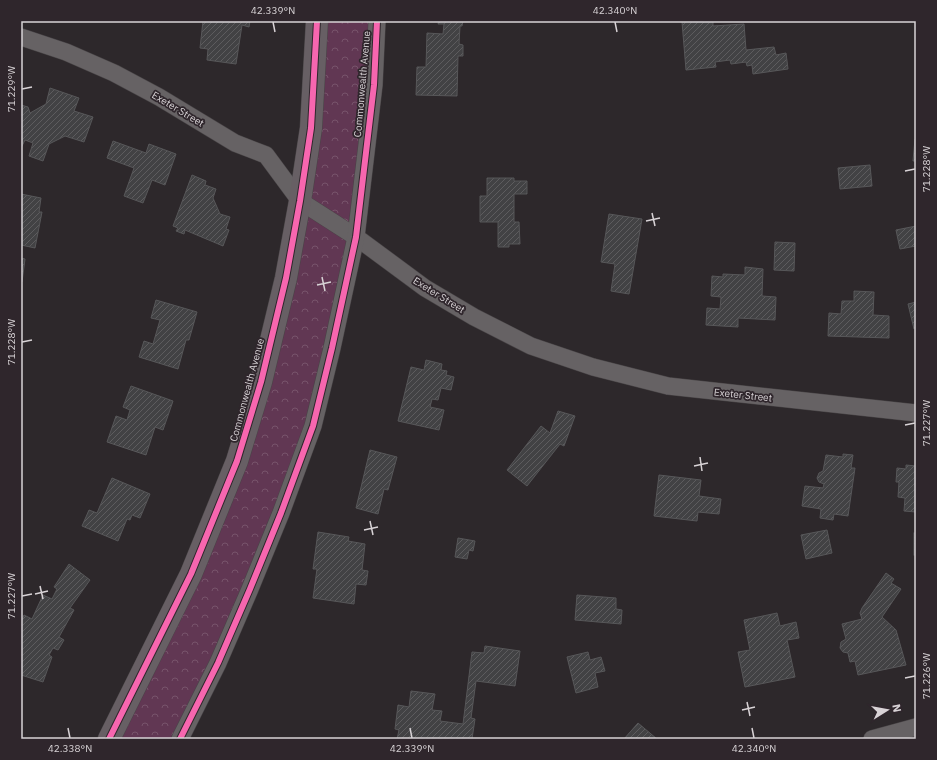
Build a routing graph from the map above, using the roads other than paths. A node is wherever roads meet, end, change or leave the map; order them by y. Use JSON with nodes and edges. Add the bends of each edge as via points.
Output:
{"nodes":[{"id":1,"x":317,"y":21,"type":"edge"},
{"id":2,"x":377,"y":21,"type":"edge"},
{"id":3,"x":21,"y":38,"type":"edge"},
{"id":4,"x":300,"y":201,"type":"junction"},
{"id":5,"x":356,"y":237,"type":"junction"},
{"id":6,"x":916,"y":413,"type":"edge"},
{"id":7,"x":916,"y":727,"type":"edge"},
{"id":8,"x":109,"y":739,"type":"edge"},
{"id":9,"x":180,"y":739,"type":"edge"},
{"id":10,"x":872,"y":739,"type":"edge"}],
"edges":[{"from":1,"to":4,"type":"main road","name":"Commonwealth Avenue","via":[[311,128]]},
{"from":2,"to":5,"type":"street","name":"Commonwealth Avenue","via":[[374,85]]},
{"from":3,"to":4,"type":"street","name":"Exeter Street","via":[[66,52],[114,73],[235,143],[266,155]]},
{"from":4,"to":5,"type":"street","name":"Exeter Street"},
{"from":4,"to":8,"type":"main road","name":"Commonwealth Avenue","via":[[286,278],[261,382],[237,461],[191,574]]},
{"from":5,"to":6,"type":"street","name":"Exeter Street","via":[[425,288],[474,317],[531,346],[593,367],[668,386]]},
{"from":5,"to":9,"type":"street","name":"Commonwealth Avenue","via":[[313,426],[250,589],[218,663]]},
{"from":7,"to":10,"type":"street"}]}
